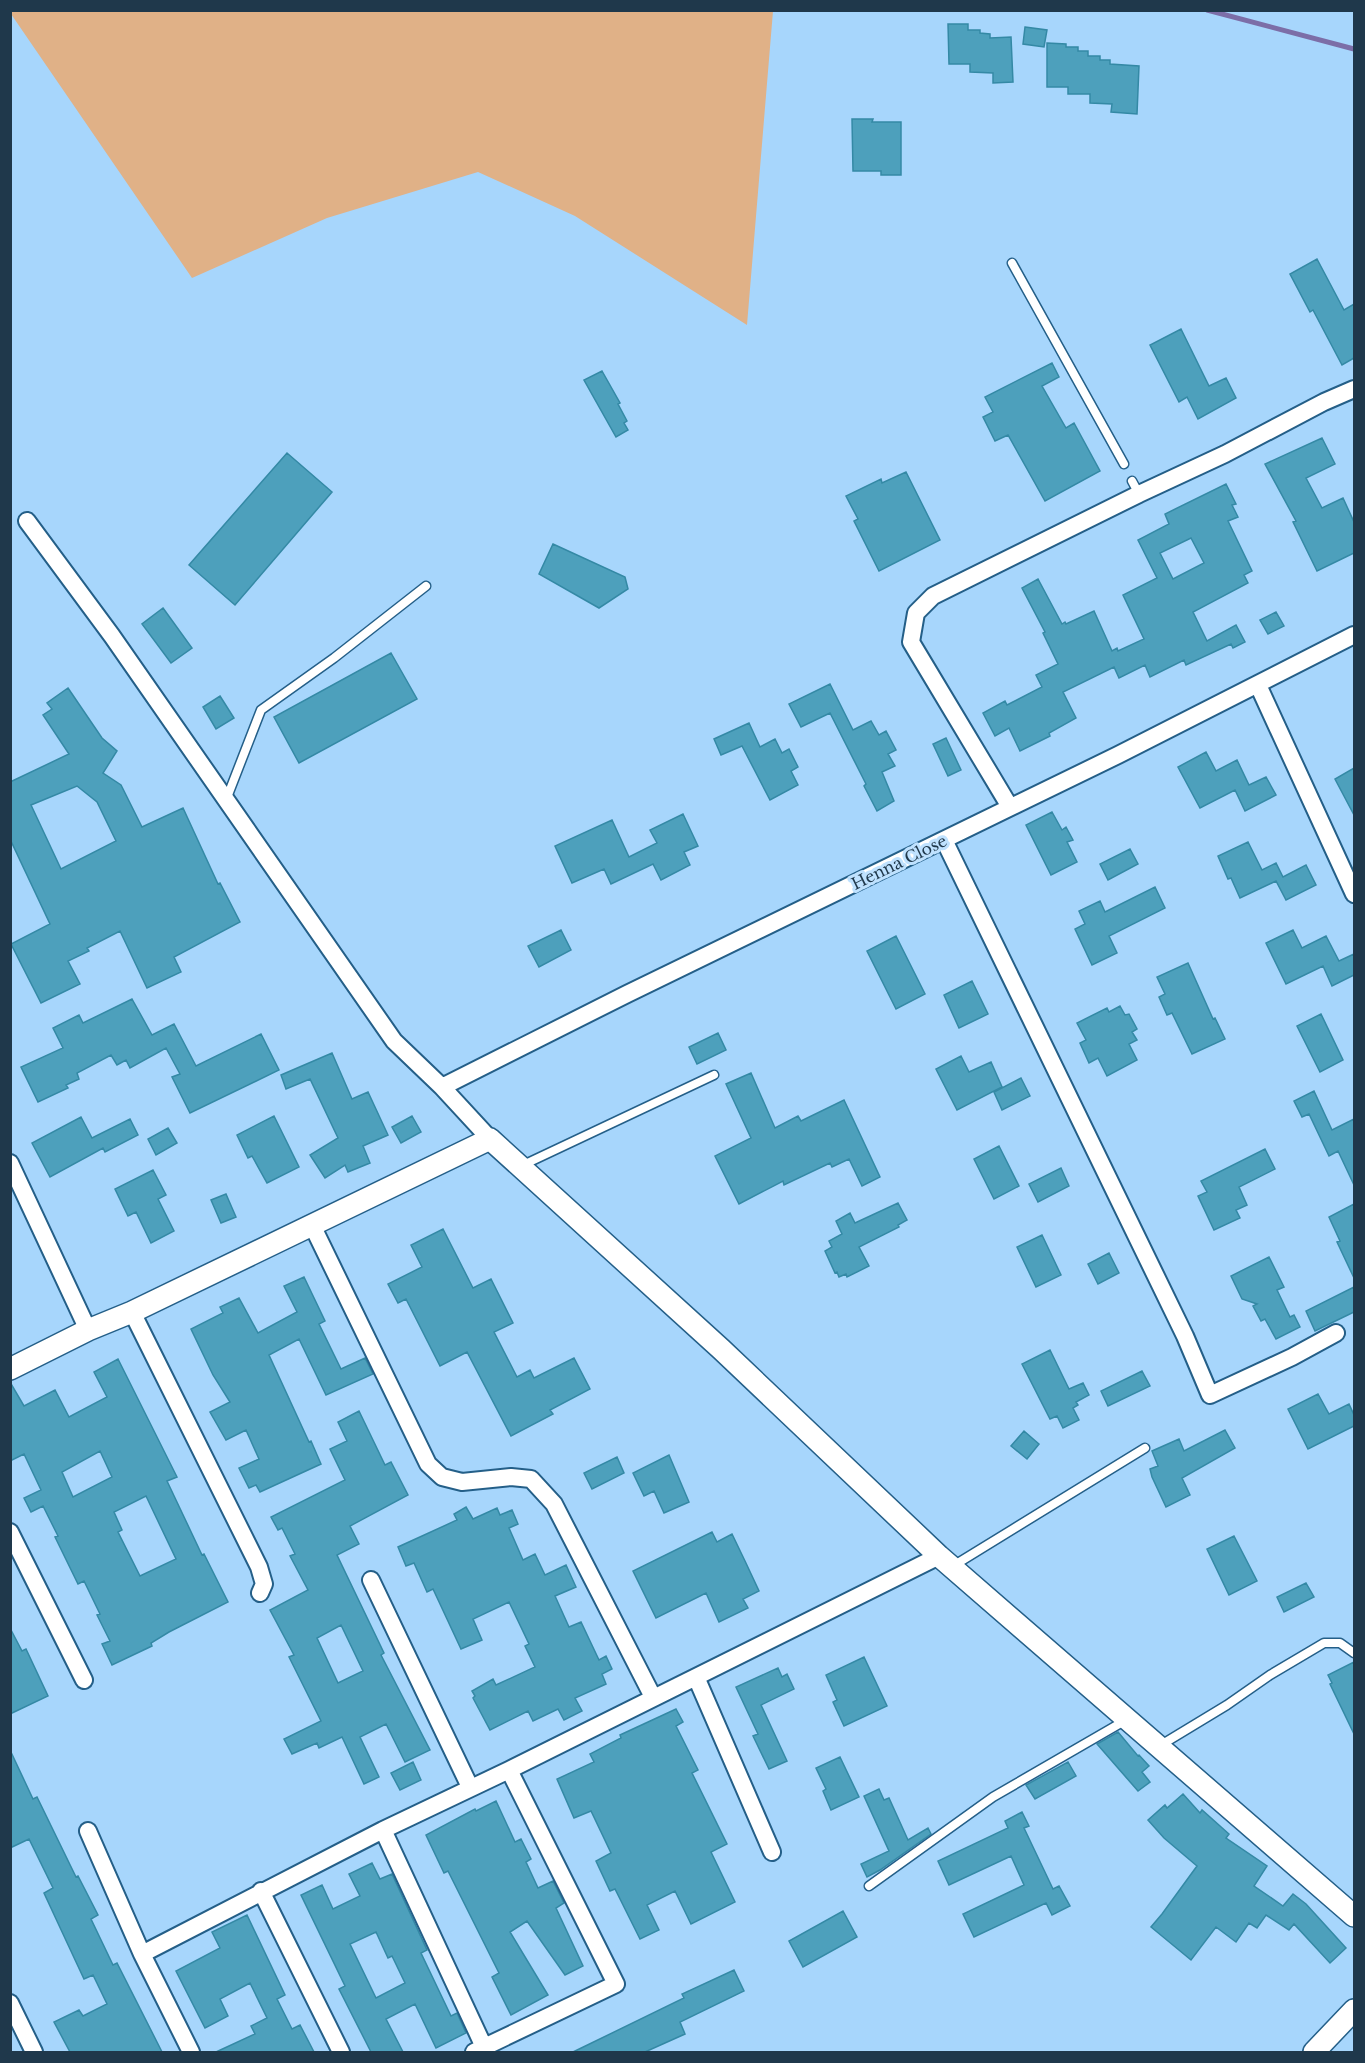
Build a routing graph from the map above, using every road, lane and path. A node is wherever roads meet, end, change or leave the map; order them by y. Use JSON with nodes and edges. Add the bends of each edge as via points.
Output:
{"nodes":[{"id":1,"x":1012,"y":263,"type":"dead end"},
{"id":2,"x":1354,"y":389,"type":"edge"},
{"id":3,"x":1124,"y":464,"type":"dead end"},
{"id":4,"x":27,"y":521,"type":"dead end"},
{"id":5,"x":426,"y":586,"type":"dead end"},
{"id":6,"x":1354,"y":635,"type":"edge"},
{"id":7,"x":1258,"y":685,"type":"junction"},
{"id":8,"x":226,"y":800,"type":"junction"},
{"id":9,"x":1010,"y":807,"type":"junction"},
{"id":10,"x":944,"y":840,"type":"junction"},
{"id":11,"x":1354,"y":894,"type":"edge"},
{"id":12,"x":714,"y":1075,"type":"dead end"},
{"id":13,"x":442,"y":1087,"type":"junction"},
{"id":14,"x":490,"y":1139,"type":"junction"},
{"id":15,"x":10,"y":1163,"type":"edge"},
{"id":16,"x":521,"y":1167,"type":"junction"},
{"id":17,"x":312,"y":1225,"type":"junction"},
{"id":18,"x":132,"y":1312,"type":"junction"},
{"id":19,"x":88,"y":1330,"type":"junction"},
{"id":20,"x":1336,"y":1333,"type":"dead end"},
{"id":21,"x":10,"y":1369,"type":"edge"},
{"id":22,"x":1144,"y":1448,"type":"dead end"},
{"id":23,"x":10,"y":1532,"type":"edge"},
{"id":24,"x":945,"y":1562,"type":"junction"},
{"id":25,"x":371,"y":1580,"type":"dead end"},
{"id":26,"x":260,"y":1593,"type":"dead end"},
{"id":27,"x":1354,"y":1653,"type":"edge"},
{"id":28,"x":696,"y":1677,"type":"junction"},
{"id":29,"x":84,"y":1680,"type":"dead end"},
{"id":30,"x":652,"y":1697,"type":"junction"},
{"id":31,"x":1127,"y":1719,"type":"junction"},
{"id":32,"x":1158,"y":1747,"type":"junction"},
{"id":33,"x":509,"y":1770,"type":"junction"},
{"id":34,"x":470,"y":1788,"type":"junction"},
{"id":35,"x":383,"y":1830,"type":"junction"},
{"id":36,"x":88,"y":1832,"type":"dead end"},
{"id":37,"x":772,"y":1852,"type":"dead end"},
{"id":38,"x":869,"y":1886,"type":"dead end"},
{"id":39,"x":261,"y":1891,"type":"junction"},
{"id":40,"x":1354,"y":1916,"type":"edge"},
{"id":41,"x":142,"y":1954,"type":"junction"},
{"id":42,"x":10,"y":2003,"type":"edge"},
{"id":43,"x":1354,"y":2010,"type":"edge"},
{"id":44,"x":479,"y":2050,"type":"edge"},
{"id":45,"x":34,"y":2052,"type":"edge"},
{"id":46,"x":191,"y":2052,"type":"edge"},
{"id":47,"x":341,"y":2052,"type":"edge"},
{"id":48,"x":1314,"y":2052,"type":"edge"}],
"edges":[{"from":1,"to":3,"type":"lane"},
{"from":2,"to":9,"type":"street","via":[[1225,454],[1136,488],[933,596],[916,613],[911,642]]},
{"from":4,"to":8,"type":"street"},
{"from":5,"to":8,"type":"lane","via":[[261,710]]},
{"from":6,"to":7,"type":"street","name":"Henna Close"},
{"from":7,"to":9,"type":"street","name":"Henna Close"},
{"from":7,"to":11,"type":"street"},
{"from":8,"to":13,"type":"street","via":[[394,1041]]},
{"from":9,"to":10,"type":"street","name":"Henna Close"},
{"from":10,"to":13,"type":"street","name":"Henna Close"},
{"from":10,"to":20,"type":"street","via":[[1210,1395]]},
{"from":12,"to":16,"type":"lane"},
{"from":13,"to":14,"type":"street"},
{"from":14,"to":16,"type":"street"},
{"from":14,"to":17,"type":"street"},
{"from":15,"to":19,"type":"street"},
{"from":16,"to":24,"type":"street"},
{"from":17,"to":18,"type":"street"},
{"from":17,"to":30,"type":"street","via":[[429,1464],[442,1477],[462,1482],[531,1479],[554,1504]]},
{"from":18,"to":19,"type":"street"},
{"from":18,"to":26,"type":"street","via":[[259,1568],[264,1584]]},
{"from":19,"to":21,"type":"street"},
{"from":22,"to":24,"type":"lane"},
{"from":23,"to":29,"type":"street"},
{"from":24,"to":28,"type":"street"},
{"from":24,"to":31,"type":"street"},
{"from":25,"to":34,"type":"street"},
{"from":27,"to":32,"type":"lane","via":[[1340,1643],[1324,1643]]},
{"from":28,"to":30,"type":"street"},
{"from":28,"to":37,"type":"street"},
{"from":30,"to":33,"type":"street"},
{"from":31,"to":32,"type":"street"},
{"from":31,"to":38,"type":"lane","via":[[993,1797]]},
{"from":32,"to":40,"type":"street"},
{"from":33,"to":34,"type":"street"},
{"from":33,"to":44,"type":"street","via":[[616,1984]]},
{"from":34,"to":35,"type":"street"},
{"from":35,"to":39,"type":"street"},
{"from":35,"to":44,"type":"street"},
{"from":36,"to":41,"type":"street"},
{"from":39,"to":41,"type":"street"},
{"from":39,"to":47,"type":"street"},
{"from":41,"to":46,"type":"street"},
{"from":42,"to":45,"type":"street"},
{"from":43,"to":48,"type":"street"}]}
